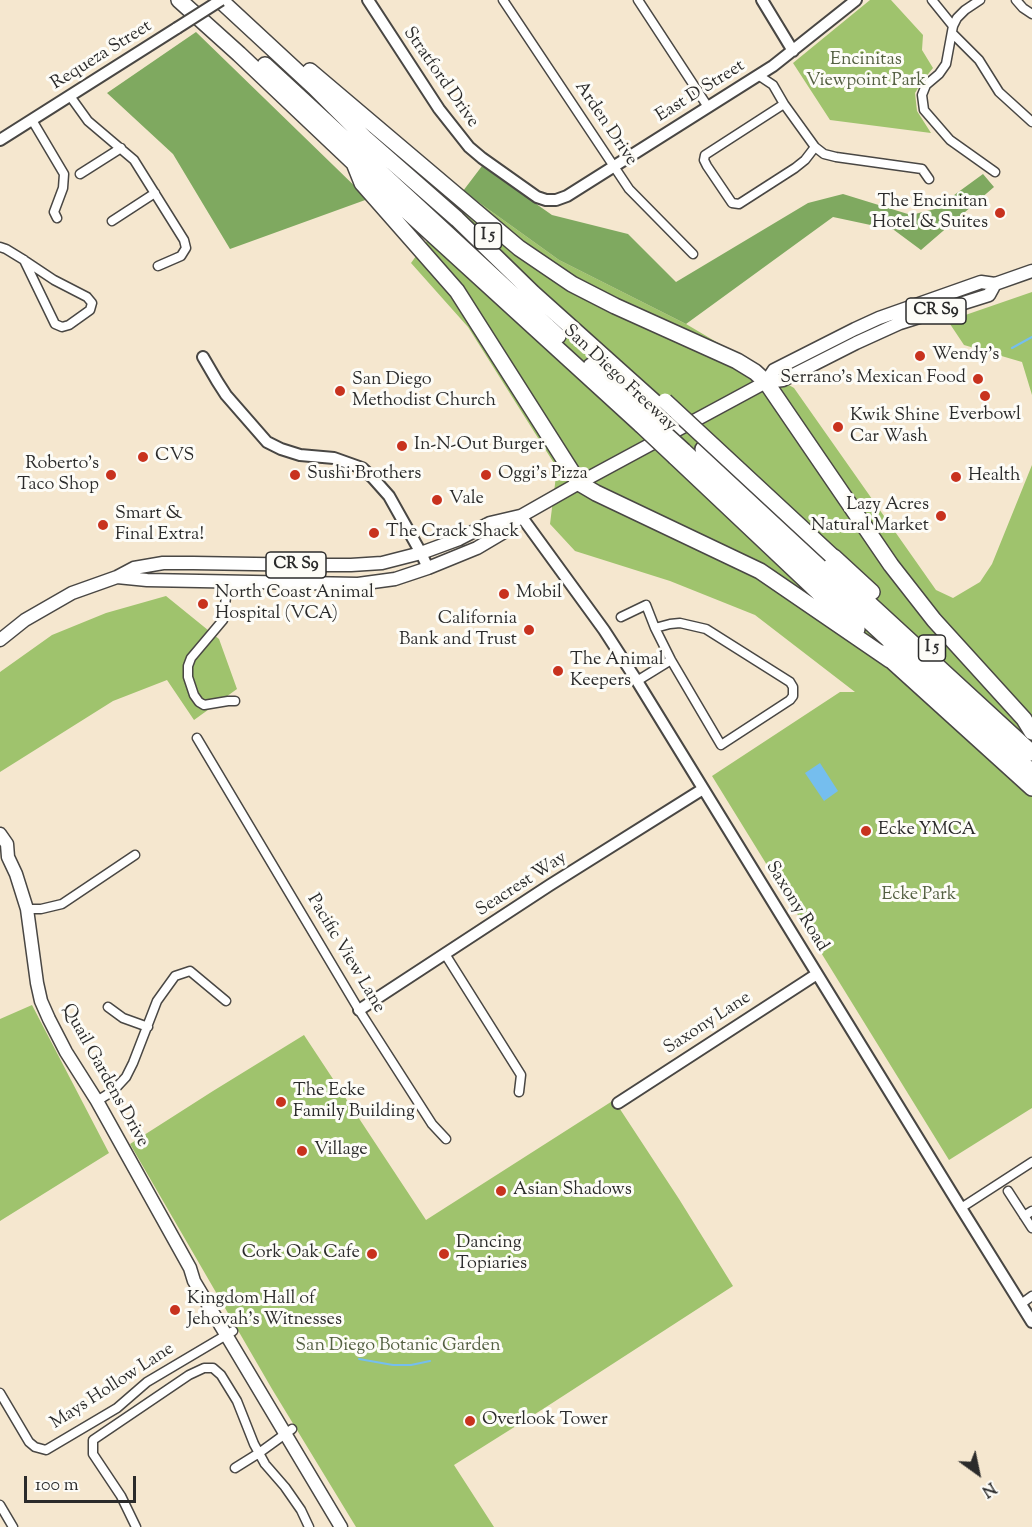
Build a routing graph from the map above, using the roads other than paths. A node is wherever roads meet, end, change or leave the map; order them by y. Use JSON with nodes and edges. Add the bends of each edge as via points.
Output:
{"nodes":[{"id":1,"x":179,"y":0,"type":"edge"},
{"id":2,"x":194,"y":0,"type":"edge"},
{"id":3,"x":221,"y":0,"type":"edge"},
{"id":4,"x":235,"y":0,"type":"edge"},
{"id":5,"x":368,"y":0,"type":"edge"},
{"id":6,"x":503,"y":0,"type":"edge"},
{"id":7,"x":638,"y":0,"type":"edge"},
{"id":8,"x":762,"y":0,"type":"edge"},
{"id":9,"x":856,"y":0,"type":"edge"},
{"id":10,"x":932,"y":0,"type":"edge"},
{"id":11,"x":980,"y":0,"type":"edge"},
{"id":12,"x":1016,"y":0,"type":"edge"},
{"id":13,"x":1032,"y":14,"type":"edge"},
{"id":14,"x":953,"y":30,"type":"junction"},
{"id":15,"x":793,"y":51,"type":"junction"},
{"id":16,"x":774,"y":66,"type":"junction"},
{"id":17,"x":310,"y":71,"type":"junction"},
{"id":18,"x":758,"y":75,"type":"junction"},
{"id":19,"x":773,"y":85,"type":"junction"},
{"id":20,"x":70,"y":96,"type":"junction"},
{"id":21,"x":784,"y":104,"type":"junction"},
{"id":22,"x":708,"y":107,"type":"junction"},
{"id":23,"x":32,"y":120,"type":"junction"},
{"id":24,"x":1032,"y":122,"type":"edge"},
{"id":25,"x":0,"y":140,"type":"edge"},
{"id":26,"x":814,"y":147,"type":"junction"},
{"id":27,"x":121,"y":148,"type":"junction"},
{"id":28,"x":354,"y":163,"type":"junction"},
{"id":29,"x":614,"y":168,"type":"junction"},
{"id":30,"x":995,"y":172,"type":"dead end"},
{"id":31,"x":80,"y":174,"type":"dead end"},
{"id":32,"x":929,"y":179,"type":"dead end"},
{"id":33,"x":155,"y":193,"type":"junction"},
{"id":34,"x":556,"y":200,"type":"joint"},
{"id":35,"x":57,"y":218,"type":"dead end"},
{"id":36,"x":112,"y":221,"type":"dead end"},
{"id":37,"x":0,"y":247,"type":"edge"},
{"id":38,"x":693,"y":254,"type":"dead end"},
{"id":39,"x":24,"y":260,"type":"junction"},
{"id":40,"x":158,"y":266,"type":"dead end"},
{"id":41,"x":1032,"y":271,"type":"edge"},
{"id":42,"x":203,"y":357,"type":"dead end"},
{"id":43,"x":766,"y":382,"type":"junction"},
{"id":44,"x":662,"y":403,"type":"junction"},
{"id":45,"x":645,"y":423,"type":"junction"},
{"id":46,"x":679,"y":454,"type":"junction"},
{"id":47,"x":579,"y":483,"type":"junction"},
{"id":48,"x":521,"y":516,"type":"junction"},
{"id":49,"x":421,"y":553,"type":"junction"},
{"id":50,"x":428,"y":568,"type":"junction"},
{"id":51,"x":117,"y":577,"type":"junction"},
{"id":52,"x":228,"y":582,"type":"junction"},
{"id":53,"x":621,"y":617,"type":"dead end"},
{"id":54,"x":655,"y":628,"type":"junction"},
{"id":55,"x":0,"y":640,"type":"edge"},
{"id":56,"x":671,"y":660,"type":"junction"},
{"id":57,"x":890,"y":660,"type":"junction"},
{"id":58,"x":637,"y":681,"type":"junction"},
{"id":59,"x":235,"y":701,"type":"dead end"},
{"id":60,"x":1032,"y":732,"type":"edge"},
{"id":61,"x":196,"y":738,"type":"dead end"},
{"id":62,"x":1032,"y":741,"type":"edge"},
{"id":63,"x":1032,"y":753,"type":"edge"},
{"id":64,"x":1032,"y":772,"type":"edge"},
{"id":65,"x":1032,"y":788,"type":"edge"},
{"id":66,"x":704,"y":789,"type":"junction"},
{"id":67,"x":0,"y":834,"type":"edge"},
{"id":68,"x":4,"y":855,"type":"edge"},
{"id":69,"x":135,"y":855,"type":"dead end"},
{"id":70,"x":27,"y":909,"type":"junction"},
{"id":71,"x":445,"y":954,"type":"junction"},
{"id":72,"x":817,"y":974,"type":"junction"},
{"id":73,"x":226,"y":1002,"type":"dead end"},
{"id":74,"x":108,"y":1007,"type":"dead end"},
{"id":75,"x":359,"y":1010,"type":"junction"},
{"id":76,"x":148,"y":1027,"type":"junction"},
{"id":77,"x":519,"y":1092,"type":"dead end"},
{"id":78,"x":97,"y":1101,"type":"junction"},
{"id":79,"x":618,"y":1103,"type":"dead end"},
{"id":80,"x":446,"y":1139,"type":"dead end"},
{"id":81,"x":1032,"y":1162,"type":"edge"},
{"id":82,"x":1008,"y":1191,"type":"dead end"},
{"id":83,"x":960,"y":1208,"type":"junction"},
{"id":84,"x":1028,"y":1213,"type":"edge"},
{"id":85,"x":1032,"y":1228,"type":"edge"},
{"id":86,"x":1032,"y":1296,"type":"edge"},
{"id":87,"x":1021,"y":1304,"type":"junction"},
{"id":88,"x":1032,"y":1322,"type":"edge"},
{"id":89,"x":230,"y":1333,"type":"junction"},
{"id":90,"x":0,"y":1393,"type":"edge"},
{"id":91,"x":288,"y":1431,"type":"junction"},
{"id":92,"x":259,"y":1453,"type":"junction"},
{"id":93,"x":235,"y":1468,"type":"dead end"},
{"id":94,"x":0,"y":1505,"type":"edge"},
{"id":95,"x":13,"y":1527,"type":"edge"},
{"id":96,"x":136,"y":1527,"type":"edge"},
{"id":97,"x":309,"y":1527,"type":"edge"},
{"id":98,"x":341,"y":1527,"type":"edge"},
{"id":99,"x":350,"y":1527,"type":"edge"}],
"edges":[{"from":1,"to":28,"type":"highway","name":"San Diego Freeway","number":"I 5"},
{"from":2,"to":45,"type":"highway"},
{"from":3,"to":20,"type":"street","name":"Requeza Street","bridge":true},
{"from":3,"to":44,"type":"highway","via":[[533,292]]},
{"from":4,"to":17,"type":"highway","name":"San Diego Freeway","number":"I 5"},
{"from":5,"to":34,"type":"street","name":"Stratford Drive","via":[[439,109],[469,147],[537,197]]},
{"from":6,"to":29,"type":"street","name":"Arden Drive"},
{"from":7,"to":22,"type":"street"},
{"from":8,"to":15,"type":"street"},
{"from":9,"to":15,"type":"street","name":"East D Street"},
{"from":10,"to":14,"type":"street"},
{"from":11,"to":14,"type":"street","via":[[957,18]]},
{"from":12,"to":13,"type":"street"},
{"from":14,"to":24,"type":"street","via":[[979,60],[999,92]]},
{"from":14,"to":30,"type":"street","via":[[946,64],[922,95],[924,110],[951,141]]},
{"from":15,"to":16,"type":"street","name":"East D Street"},
{"from":16,"to":18,"type":"street","name":"East D Street"},
{"from":16,"to":19,"type":"street"},
{"from":17,"to":43,"type":"highway","via":[[519,248],[573,284],[737,361]]},
{"from":17,"to":44,"type":"highway","name":"San Diego Freeway","number":"I 5"},
{"from":18,"to":19,"type":"street"},
{"from":18,"to":22,"type":"street","name":"East D Street"},
{"from":19,"to":21,"type":"street"},
{"from":20,"to":23,"type":"street","name":"Requeza Street"},
{"from":20,"to":27,"type":"street","via":[[88,121]]},
{"from":21,"to":26,"type":"street"},
{"from":21,"to":26,"type":"street","via":[[705,154],[707,166],[732,203],[739,204],[795,168]]},
{"from":22,"to":29,"type":"street","name":"East D Street"},
{"from":23,"to":25,"type":"street","name":"Requeza Street"},
{"from":23,"to":35,"type":"street","via":[[64,174],[54,212]]},
{"from":26,"to":32,"type":"street","via":[[836,157],[922,169]]},
{"from":27,"to":31,"type":"street"},
{"from":27,"to":33,"type":"street","via":[[134,160]]},
{"from":28,"to":45,"type":"highway","name":"San Diego Freeway","number":"I 5"},
{"from":28,"to":47,"type":"highway","via":[[362,183],[457,291]]},
{"from":29,"to":34,"type":"street","name":"East D Street"},
{"from":29,"to":38,"type":"street","name":"Arden Drive","via":[[628,189]]},
{"from":33,"to":36,"type":"street"},
{"from":33,"to":40,"type":"street","via":[[186,248],[181,256]]},
{"from":37,"to":39,"type":"street"},
{"from":39,"to":39,"type":"street","via":[[87,297],[92,303],[90,310],[69,325],[55,324]]},
{"from":41,"to":43,"type":"main road","number":"CR S9","via":[[995,284],[989,295],[900,323],[783,380]]},
{"from":42,"to":49,"type":"street","via":[[226,395],[267,442],[300,455],[334,458],[362,468],[389,496]]},
{"from":43,"to":47,"type":"main road","number":"CR S9"},
{"from":43,"to":60,"type":"highway","via":[[891,565]]},
{"from":44,"to":62,"type":"highway","name":"San Diego Freeway","number":"I 5","bridge":true},
{"from":44,"to":63,"type":"highway","via":[[703,449]]},
{"from":45,"to":46,"type":"highway","name":"San Diego Freeway","number":"I 5","bridge":true},
{"from":46,"to":57,"type":"highway","name":"San Diego Freeway","number":"I 5"},
{"from":46,"to":64,"type":"highway"},
{"from":47,"to":48,"type":"main road","number":"CR S9"},
{"from":47,"to":57,"type":"highway","via":[[760,571]]},
{"from":48,"to":49,"type":"main road","number":"CR S9","via":[[490,523]]},
{"from":48,"to":50,"type":"main road","number":"CR S9","via":[[484,544]]},
{"from":48,"to":58,"type":"street","name":"Saxony Road"},
{"from":49,"to":50,"type":"street"},
{"from":49,"to":51,"type":"main road","number":"CR S9","via":[[382,563],[351,565],[163,563],[134,568]]},
{"from":50,"to":52,"type":"main road","number":"CR S9","via":[[395,579],[358,584]]},
{"from":51,"to":52,"type":"main road","number":"CR S9"},
{"from":51,"to":55,"type":"main road","number":"CR S9","via":[[72,593],[25,620]]},
{"from":52,"to":59,"type":"street","via":[[223,620],[191,658],[188,677],[194,695],[204,705]]},
{"from":53,"to":54,"type":"street","via":[[646,605]]},
{"from":54,"to":56,"type":"street"},
{"from":54,"to":56,"type":"street","via":[[680,624],[706,629],[790,682],[793,696],[722,745]]},
{"from":56,"to":58,"type":"street"},
{"from":57,"to":65,"type":"highway","name":"San Diego Freeway","number":"I 5"},
{"from":58,"to":66,"type":"street","name":"Saxony Road"},
{"from":61,"to":75,"type":"street","name":"Pacific View Lane"},
{"from":66,"to":71,"type":"street","name":"Seacrest Way"},
{"from":66,"to":72,"type":"street","name":"Saxony Road"},
{"from":67,"to":68,"type":"main road","name":"Quail Gardens Drive","via":[[7,844]]},
{"from":68,"to":70,"type":"main road","name":"Quail Gardens Drive","via":[[16,874]]},
{"from":69,"to":70,"type":"street","via":[[62,904]]},
{"from":70,"to":78,"type":"main road","name":"Quail Gardens Drive","via":[[41,1001]]},
{"from":71,"to":75,"type":"street","name":"Seacrest Way"},
{"from":71,"to":77,"type":"street","via":[[521,1076]]},
{"from":72,"to":79,"type":"street","name":"Saxony Lane"},
{"from":72,"to":83,"type":"street","name":"Saxony Road"},
{"from":73,"to":76,"type":"street","via":[[190,971],[185,972],[175,976],[157,1000]]},
{"from":74,"to":76,"type":"street"},
{"from":75,"to":80,"type":"street","name":"Pacific View Lane","via":[[432,1124]]},
{"from":76,"to":78,"type":"street","via":[[126,1077]]},
{"from":78,"to":89,"type":"main road","name":"Quail Gardens Drive","via":[[194,1281]]},
{"from":81,"to":83,"type":"street"},
{"from":82,"to":84,"type":"street"},
{"from":83,"to":87,"type":"street","name":"Saxony Road"},
{"from":84,"to":85,"type":"street"},
{"from":86,"to":87,"type":"street"},
{"from":87,"to":88,"type":"street","name":"Saxony Road"},
{"from":89,"to":90,"type":"street","name":"Mays Hollow Lane","via":[[147,1382],[117,1408],[46,1450],[28,1442]]},
{"from":89,"to":91,"type":"main road","name":"Quail Gardens Drive"},
{"from":91,"to":92,"type":"street"},
{"from":91,"to":98,"type":"main road","name":"Quail Gardens Drive"},
{"from":91,"to":99,"type":"main road","name":"Quail Gardens Drive"},
{"from":92,"to":93,"type":"street"},
{"from":92,"to":96,"type":"street","via":[[221,1375],[213,1368],[189,1375],[93,1440],[93,1455],[121,1496]]},
{"from":92,"to":97,"type":"street"},
{"from":94,"to":95,"type":"street"}]}
